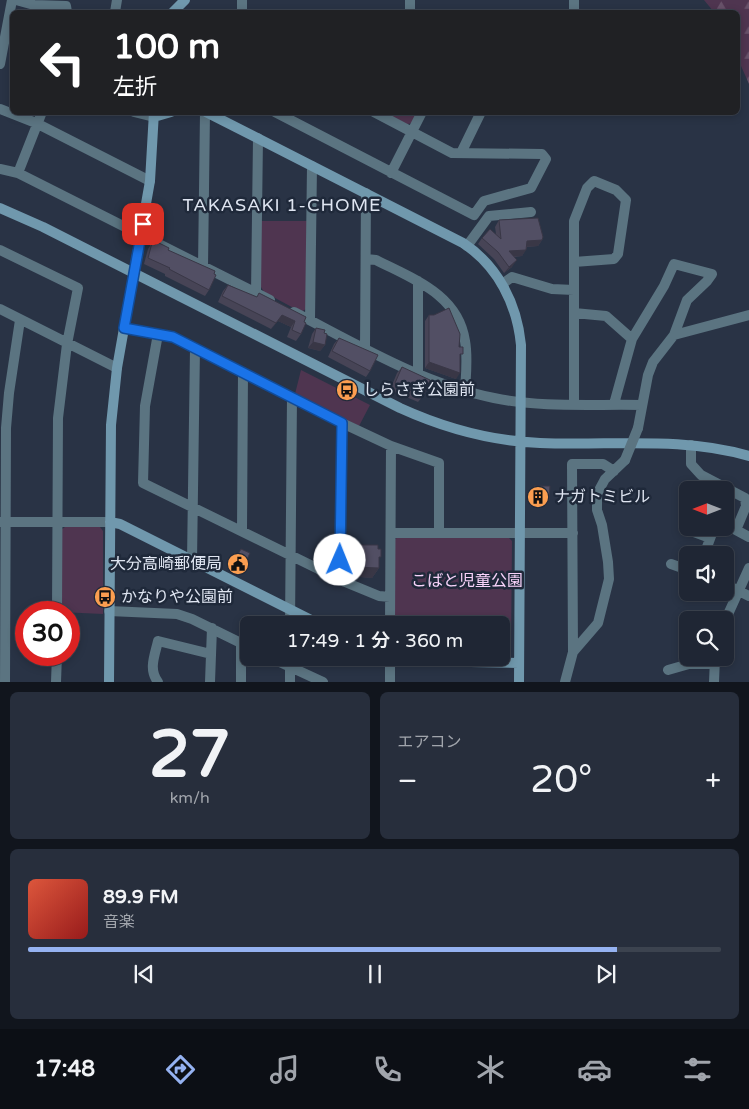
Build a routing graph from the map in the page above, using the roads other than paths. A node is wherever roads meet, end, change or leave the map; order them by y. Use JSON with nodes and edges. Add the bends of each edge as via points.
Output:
{"nodes":[{"id":1,"x":12,"y":0,"type":"edge"},
{"id":2,"x":16,"y":0,"type":"edge"},
{"id":3,"x":185,"y":0,"type":"edge"},
{"id":4,"x":67,"y":10,"type":"edge"},
{"id":5,"x":175,"y":10,"type":"edge"},
{"id":6,"x":2,"y":42,"type":"edge"},
{"id":7,"x":0,"y":64,"type":"edge"},
{"id":8,"x":15,"y":115,"type":"edge"},
{"id":9,"x":40,"y":115,"type":"edge"},
{"id":10,"x":154,"y":115,"type":"edge"},
{"id":11,"x":205,"y":115,"type":"edge"},
{"id":12,"x":211,"y":115,"type":"edge"},
{"id":13,"x":286,"y":115,"type":"edge"},
{"id":14,"x":380,"y":115,"type":"edge"},
{"id":15,"x":420,"y":115,"type":"edge"},
{"id":16,"x":480,"y":115,"type":"edge"},
{"id":17,"x":36,"y":123,"type":"junction"},
{"id":18,"x":412,"y":132,"type":"junction"},
{"id":19,"x":258,"y":138,"type":"junction"},
{"id":20,"x":461,"y":153,"type":"junction"},
{"id":21,"x":312,"y":166,"type":"junction"},
{"id":22,"x":0,"y":170,"type":"edge"},
{"id":23,"x":18,"y":173,"type":"junction"},
{"id":24,"x":391,"y":173,"type":"junction"},
{"id":25,"x":150,"y":181,"type":"junction"},
{"id":26,"x":366,"y":193,"type":"junction"},
{"id":27,"x":0,"y":208,"type":"edge"},
{"id":28,"x":531,"y":212,"type":"dead end"},
{"id":29,"x":141,"y":235,"type":"junction"},
{"id":30,"x":467,"y":246,"type":"junction"},
{"id":31,"x":0,"y":250,"type":"edge"},
{"id":32,"x":366,"y":259,"type":"junction"},
{"id":33,"x":574,"y":262,"type":"junction"},
{"id":34,"x":203,"y":266,"type":"junction"},
{"id":35,"x":134,"y":275,"type":"junction"},
{"id":36,"x":418,"y":281,"type":"junction"},
{"id":37,"x":502,"y":284,"type":"junction"},
{"id":38,"x":574,"y":290,"type":"junction"},
{"id":39,"x":256,"y":293,"type":"junction"},
{"id":40,"x":0,"y":310,"type":"edge"},
{"id":41,"x":574,"y":313,"type":"junction"},
{"id":42,"x":749,"y":315,"type":"edge"},
{"id":43,"x":20,"y":320,"type":"junction"},
{"id":44,"x":310,"y":320,"type":"junction"},
{"id":45,"x":124,"y":328,"type":"junction"},
{"id":46,"x":158,"y":334,"type":"junction"},
{"id":47,"x":674,"y":335,"type":"junction"},
{"id":48,"x":632,"y":339,"type":"junction"},
{"id":49,"x":67,"y":344,"type":"junction"},
{"id":50,"x":195,"y":348,"type":"junction"},
{"id":51,"x":365,"y":348,"type":"junction"},
{"id":52,"x":117,"y":368,"type":"junction"},
{"id":53,"x":243,"y":372,"type":"junction"},
{"id":54,"x":418,"y":374,"type":"junction"},
{"id":55,"x":465,"y":391,"type":"junction"},
{"id":56,"x":292,"y":397,"type":"junction"},
{"id":57,"x":521,"y":402,"type":"junction"},
{"id":58,"x":574,"y":403,"type":"junction"},
{"id":59,"x":614,"y":404,"type":"junction"},
{"id":60,"x":642,"y":405,"type":"junction"},
{"id":61,"x":342,"y":423,"type":"junction"},
{"id":62,"x":520,"y":442,"type":"junction"},
{"id":63,"x":691,"y":445,"type":"junction"},
{"id":64,"x":391,"y":446,"type":"junction"},
{"id":65,"x":749,"y":456,"type":"edge"},
{"id":66,"x":614,"y":471,"type":"junction"},
{"id":67,"x":193,"y":507,"type":"junction"},
{"id":68,"x":3,"y":522,"type":"edge"},
{"id":69,"x":58,"y":522,"type":"junction"},
{"id":70,"x":110,"y":522,"type":"junction"},
{"id":71,"x":242,"y":530,"type":"junction"},
{"id":72,"x":390,"y":532,"type":"junction"},
{"id":73,"x":439,"y":533,"type":"junction"},
{"id":74,"x":520,"y":533,"type":"junction"},
{"id":75,"x":573,"y":533,"type":"junction"},
{"id":76,"x":749,"y":536,"type":"edge"},
{"id":77,"x":291,"y":556,"type":"junction"},
{"id":78,"x":192,"y":561,"type":"junction"},
{"id":79,"x":671,"y":564,"type":"dead end"},
{"id":80,"x":679,"y":567,"type":"edge"},
{"id":81,"x":749,"y":568,"type":"edge"},
{"id":82,"x":340,"y":580,"type":"junction"},
{"id":83,"x":734,"y":589,"type":"edge"},
{"id":84,"x":738,"y":591,"type":"junction"},
{"id":85,"x":749,"y":596,"type":"edge"},
{"id":86,"x":390,"y":597,"type":"junction"},
{"id":87,"x":57,"y":601,"type":"edge"},
{"id":88,"x":109,"y":611,"type":"junction"},
{"id":89,"x":290,"y":611,"type":"junction"},
{"id":90,"x":729,"y":611,"type":"edge"},
{"id":91,"x":290,"y":616,"type":"edge"},
{"id":92,"x":301,"y":616,"type":"edge"},
{"id":93,"x":390,"y":616,"type":"edge"},
{"id":94,"x":212,"y":628,"type":"junction"},
{"id":95,"x":240,"y":642,"type":"edge"},
{"id":96,"x":573,"y":652,"type":"junction"},
{"id":97,"x":211,"y":654,"type":"junction"},
{"id":98,"x":510,"y":663,"type":"edge"},
{"id":99,"x":519,"y":663,"type":"junction"},
{"id":100,"x":56,"y":666,"type":"edge"},
{"id":101,"x":243,"y":666,"type":"edge"},
{"id":102,"x":290,"y":666,"type":"edge"},
{"id":103,"x":296,"y":666,"type":"edge"},
{"id":104,"x":390,"y":666,"type":"edge"},
{"id":105,"x":682,"y":666,"type":"edge"},
{"id":106,"x":714,"y":666,"type":"edge"},
{"id":107,"x":668,"y":670,"type":"dead end"},
{"id":108,"x":5,"y":682,"type":"edge"},
{"id":109,"x":56,"y":682,"type":"edge"},
{"id":110,"x":109,"y":682,"type":"edge"},
{"id":111,"x":158,"y":682,"type":"edge"},
{"id":112,"x":210,"y":682,"type":"edge"},
{"id":113,"x":241,"y":682,"type":"edge"},
{"id":114,"x":290,"y":682,"type":"edge"},
{"id":115,"x":322,"y":682,"type":"edge"},
{"id":116,"x":390,"y":682,"type":"edge"},
{"id":117,"x":519,"y":682,"type":"edge"},
{"id":118,"x":565,"y":682,"type":"edge"},
{"id":119,"x":714,"y":682,"type":"edge"}],
"edges":[{"from":1,"to":6,"type":"street"},
{"from":2,"to":4,"type":"street","via":[[34,5],[66,6]]},
{"from":3,"to":5,"type":"street"},
{"from":6,"to":7,"type":"street"},
{"from":8,"to":17,"type":"street"},
{"from":9,"to":17,"type":"street"},
{"from":10,"to":25,"type":"street"},
{"from":11,"to":34,"type":"street"},
{"from":12,"to":19,"type":"street"},
{"from":13,"to":24,"type":"street"},
{"from":14,"to":18,"type":"street"},
{"from":15,"to":18,"type":"street"},
{"from":16,"to":20,"type":"street"},
{"from":17,"to":23,"type":"street"},
{"from":17,"to":25,"type":"street"},
{"from":18,"to":20,"type":"street","via":[[452,153]]},
{"from":18,"to":24,"type":"street"},
{"from":19,"to":21,"type":"street"},
{"from":19,"to":39,"type":"street"},
{"from":20,"to":24,"type":"street","via":[[542,154],[546,159],[531,188],[484,201],[474,215]]},
{"from":21,"to":26,"type":"street"},
{"from":21,"to":44,"type":"street"},
{"from":22,"to":23,"type":"street"},
{"from":23,"to":29,"type":"street"},
{"from":25,"to":29,"type":"street"},
{"from":26,"to":30,"type":"street"},
{"from":26,"to":32,"type":"street"},
{"from":27,"to":35,"type":"street"},
{"from":28,"to":30,"type":"street","via":[[489,216]]},
{"from":29,"to":34,"type":"street"},
{"from":29,"to":35,"type":"street"},
{"from":30,"to":37,"type":"street","via":[[484,260]]},
{"from":31,"to":49,"type":"street","via":[[78,288]]},
{"from":32,"to":36,"type":"street","via":[[376,260]]},
{"from":32,"to":51,"type":"street"},
{"from":33,"to":33,"type":"street","via":[[574,221],[587,188],[594,181],[616,190],[626,200],[618,254],[614,258]]},
{"from":33,"to":38,"type":"street"},
{"from":34,"to":39,"type":"street"},
{"from":35,"to":45,"type":"street"},
{"from":35,"to":62,"type":"street","via":[[419,417],[456,429]]},
{"from":36,"to":54,"type":"street"},
{"from":36,"to":55,"type":"street","via":[[440,294],[462,326],[466,352]]},
{"from":37,"to":38,"type":"street","via":[[512,277],[552,290]]},
{"from":37,"to":57,"type":"street","via":[[520,331]]},
{"from":38,"to":41,"type":"street"},
{"from":39,"to":44,"type":"street"},
{"from":40,"to":43,"type":"street"},
{"from":41,"to":48,"type":"street","via":[[606,316]]},
{"from":41,"to":58,"type":"street"},
{"from":42,"to":47,"type":"street"},
{"from":43,"to":49,"type":"street"},
{"from":43,"to":68,"type":"street","via":[[8,402]]},
{"from":44,"to":51,"type":"street"},
{"from":45,"to":46,"type":"street"},
{"from":45,"to":52,"type":"street"},
{"from":46,"to":50,"type":"street","via":[[173,337]]},
{"from":46,"to":67,"type":"street","via":[[145,406],[143,483]]},
{"from":47,"to":48,"type":"street","via":[[687,300],[712,274],[674,264]]},
{"from":47,"to":60,"type":"street","via":[[653,362]]},
{"from":48,"to":59,"type":"street"},
{"from":49,"to":52,"type":"street"},
{"from":49,"to":69,"type":"street","via":[[58,418]]},
{"from":50,"to":53,"type":"street"},
{"from":50,"to":67,"type":"street"},
{"from":51,"to":54,"type":"street"},
{"from":52,"to":70,"type":"street","via":[[111,425]]},
{"from":53,"to":56,"type":"street"},
{"from":53,"to":71,"type":"street"},
{"from":54,"to":55,"type":"street"},
{"from":55,"to":57,"type":"street"},
{"from":56,"to":61,"type":"street"},
{"from":56,"to":77,"type":"street"},
{"from":57,"to":58,"type":"street"},
{"from":57,"to":62,"type":"street"},
{"from":58,"to":59,"type":"street"},
{"from":59,"to":60,"type":"street"},
{"from":60,"to":66,"type":"street","bridge":true,"via":[[638,428],[626,460]]},
{"from":61,"to":64,"type":"street"},
{"from":61,"to":82,"type":"street"},
{"from":62,"to":63,"type":"street"},
{"from":62,"to":74,"type":"street"},
{"from":63,"to":65,"type":"street"},
{"from":63,"to":76,"type":"street","via":[[691,464],[700,476],[744,498],[746,506],[736,530]]},
{"from":64,"to":72,"type":"street"},
{"from":64,"to":73,"type":"street","via":[[439,463]]},
{"from":66,"to":75,"type":"street","via":[[603,464],[572,464]]},
{"from":66,"to":96,"type":"street","via":[[597,494],[609,570],[602,610],[594,628]]},
{"from":67,"to":71,"type":"street"},
{"from":67,"to":78,"type":"street"},
{"from":68,"to":69,"type":"street"},
{"from":68,"to":108,"type":"street"},
{"from":69,"to":70,"type":"street"},
{"from":69,"to":87,"type":"street"},
{"from":70,"to":78,"type":"street"},
{"from":70,"to":88,"type":"street"},
{"from":71,"to":77,"type":"street"},
{"from":72,"to":73,"type":"street"},
{"from":72,"to":86,"type":"street"},
{"from":73,"to":74,"type":"street"},
{"from":74,"to":75,"type":"street"},
{"from":74,"to":99,"type":"street"},
{"from":75,"to":96,"type":"street"},
{"from":77,"to":82,"type":"street"},
{"from":77,"to":89,"type":"street"},
{"from":78,"to":89,"type":"street"},
{"from":79,"to":80,"type":"street"},
{"from":81,"to":84,"type":"street"},
{"from":82,"to":86,"type":"street"},
{"from":83,"to":84,"type":"street"},
{"from":84,"to":85,"type":"street"},
{"from":84,"to":90,"type":"street"},
{"from":86,"to":93,"type":"street"},
{"from":88,"to":94,"type":"street","via":[[170,613]]},
{"from":88,"to":110,"type":"street"},
{"from":89,"to":91,"type":"street"},
{"from":89,"to":92,"type":"street"},
{"from":94,"to":95,"type":"street"},
{"from":94,"to":97,"type":"street"},
{"from":96,"to":118,"type":"street"},
{"from":97,"to":111,"type":"street","via":[[158,641],[152,667]]},
{"from":97,"to":112,"type":"street"},
{"from":98,"to":99,"type":"street"},
{"from":99,"to":117,"type":"street"},
{"from":100,"to":109,"type":"street"},
{"from":101,"to":113,"type":"street"},
{"from":102,"to":114,"type":"street"},
{"from":103,"to":115,"type":"street"},
{"from":104,"to":116,"type":"street"},
{"from":105,"to":107,"type":"street"},
{"from":106,"to":119,"type":"street"}]}
